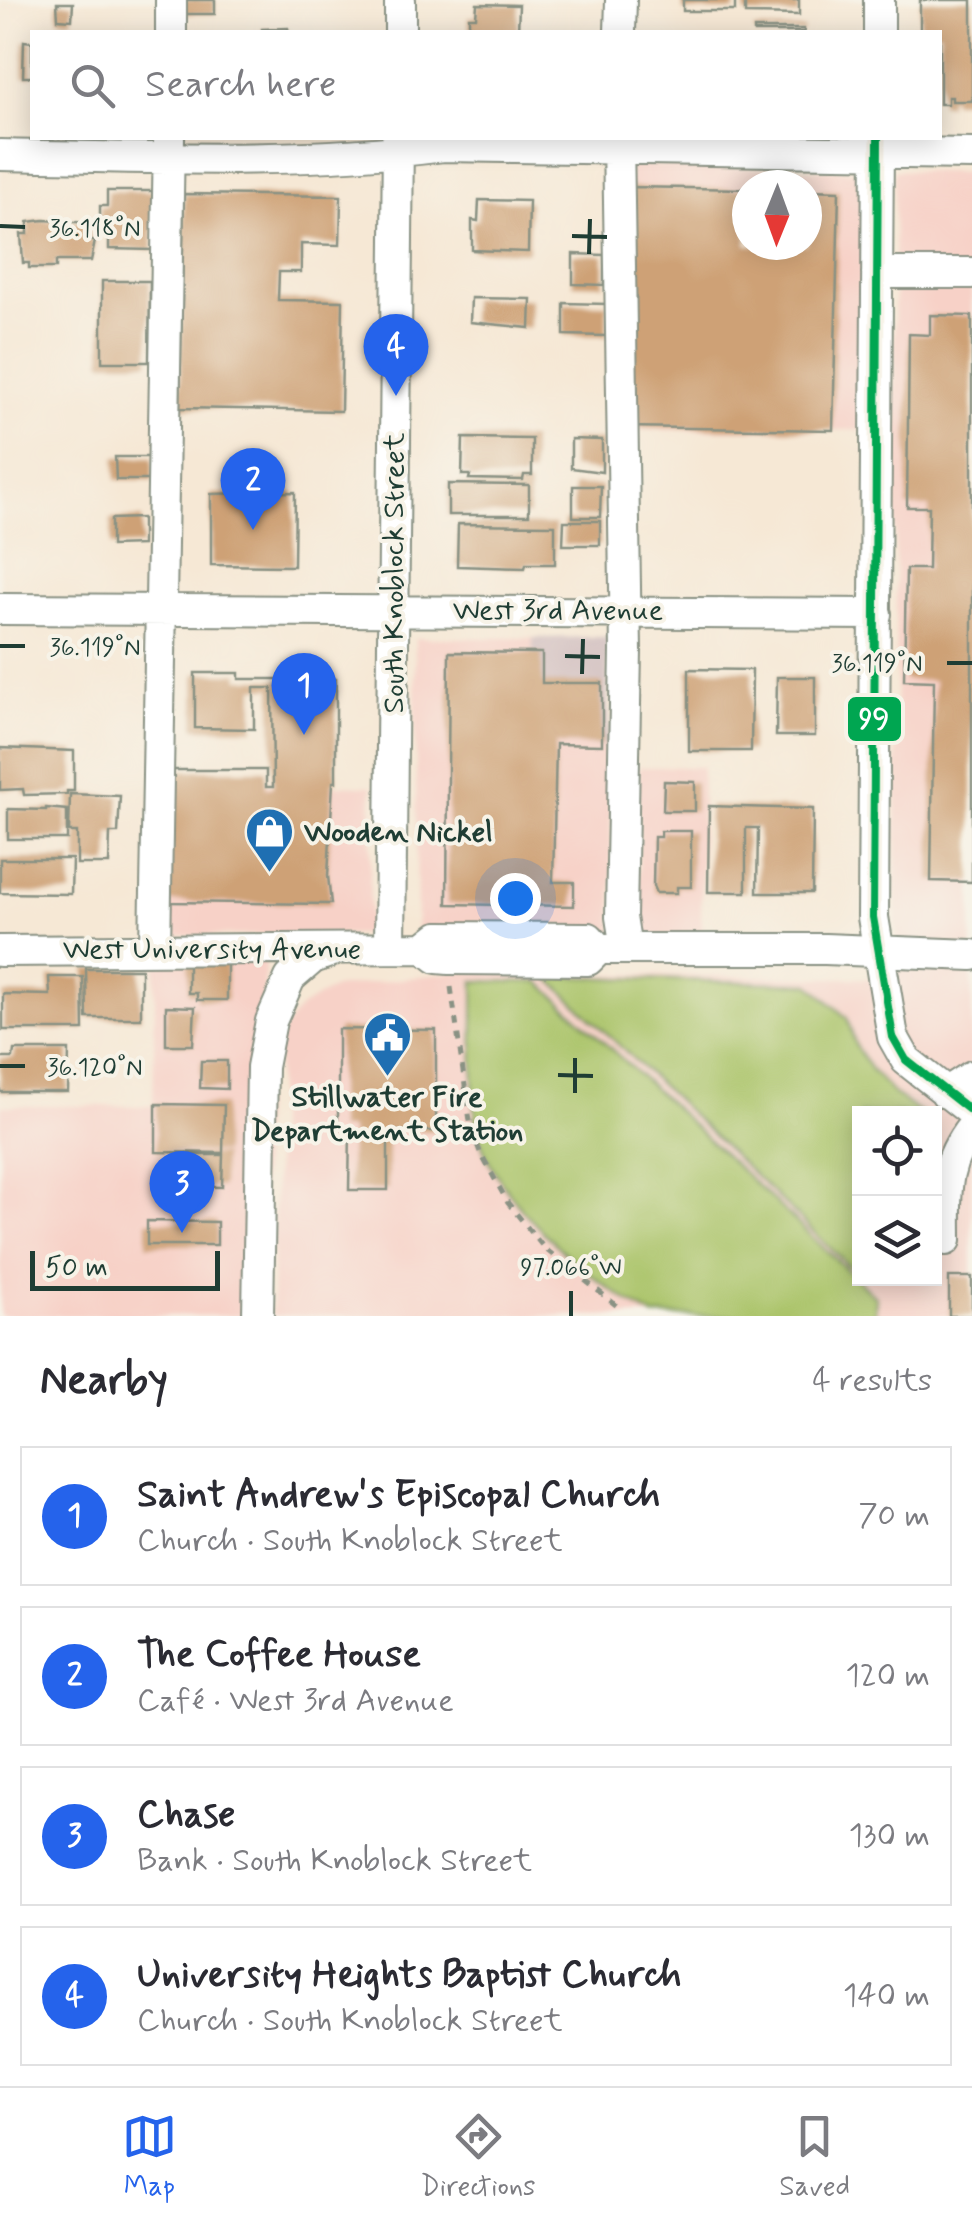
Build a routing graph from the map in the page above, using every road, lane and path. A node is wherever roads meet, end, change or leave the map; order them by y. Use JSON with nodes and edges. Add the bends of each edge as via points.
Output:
{"nodes":[{"id":1,"x":172,"y":0,"type":"edge"},
{"id":2,"x":400,"y":0,"type":"edge"},
{"id":3,"x":620,"y":0,"type":"edge"},
{"id":4,"x":879,"y":0,"type":"edge"},
{"id":5,"x":171,"y":30,"type":"edge"},
{"id":6,"x":400,"y":30,"type":"edge"},
{"id":7,"x":620,"y":30,"type":"edge"},
{"id":8,"x":879,"y":30,"type":"edge"},
{"id":9,"x":618,"y":143,"type":"edge"},
{"id":10,"x":398,"y":145,"type":"edge"},
{"id":11,"x":878,"y":145,"type":"edge"},
{"id":12,"x":169,"y":148,"type":"edge"},
{"id":13,"x":972,"y":154,"type":"edge"},
{"id":14,"x":0,"y":155,"type":"edge"},
{"id":15,"x":877,"y":273,"type":"junction"},
{"id":16,"x":972,"y":273,"type":"edge"},
{"id":17,"x":0,"y":609,"type":"edge"},
{"id":18,"x":160,"y":610,"type":"junction"},
{"id":19,"x":394,"y":610,"type":"junction"},
{"id":20,"x":625,"y":610,"type":"junction"},
{"id":21,"x":876,"y":614,"type":"junction"},
{"id":22,"x":345,"y":947,"type":"junction"},
{"id":23,"x":390,"y":948,"type":"junction"},
{"id":24,"x":155,"y":949,"type":"junction"},
{"id":25,"x":612,"y":949,"type":"junction"},
{"id":26,"x":0,"y":950,"type":"edge"},
{"id":27,"x":879,"y":952,"type":"junction"},
{"id":28,"x":437,"y":953,"type":"junction"},
{"id":29,"x":972,"y":954,"type":"edge"},
{"id":30,"x":972,"y":1076,"type":"edge"},
{"id":31,"x":946,"y":1093,"type":"junction"},
{"id":32,"x":972,"y":1112,"type":"edge"},
{"id":33,"x":972,"y":1127,"type":"edge"},
{"id":34,"x":946,"y":1240,"type":"dead end"},
{"id":35,"x":621,"y":1309,"type":"dead end"},
{"id":36,"x":258,"y":1316,"type":"edge"}],
"edges":[{"from":1,"to":5,"type":"street"},
{"from":2,"to":6,"type":"street"},
{"from":3,"to":7,"type":"street"},
{"from":4,"to":8,"type":"street"},
{"from":9,"to":10,"type":"street"},
{"from":9,"to":11,"type":"street"},
{"from":9,"to":20,"type":"street"},
{"from":10,"to":12,"type":"street"},
{"from":10,"to":19,"type":"street","name":"South Knoblock Street"},
{"from":11,"to":13,"type":"street"},
{"from":11,"to":15,"type":"street"},
{"from":12,"to":14,"type":"street"},
{"from":12,"to":18,"type":"street"},
{"from":15,"to":16,"type":"street"},
{"from":15,"to":21,"type":"street"},
{"from":17,"to":18,"type":"street","name":"West 3rd Avenue"},
{"from":18,"to":19,"type":"street","name":"West 3rd Avenue"},
{"from":18,"to":24,"type":"street"},
{"from":19,"to":20,"type":"street","name":"West 3rd Avenue"},
{"from":19,"to":23,"type":"street","name":"South Knoblock Street"},
{"from":20,"to":21,"type":"street","name":"West 3rd Avenue"},
{"from":20,"to":25,"type":"street","via":[[621,918]]},
{"from":21,"to":27,"type":"street"},
{"from":22,"to":23,"type":"street","name":"West University Avenue"},
{"from":22,"to":24,"type":"street","name":"West University Avenue"},
{"from":22,"to":36,"type":"street","via":[[313,958],[290,978],[271,1021],[262,1067]]},
{"from":23,"to":28,"type":"street","name":"West University Avenue"},
{"from":24,"to":26,"type":"street","name":"West University Avenue"},
{"from":25,"to":27,"type":"street","name":"West University Avenue"},
{"from":25,"to":28,"type":"street","name":"West University Avenue","via":[[588,960]]},
{"from":27,"to":29,"type":"street","name":"West University Avenue"},
{"from":27,"to":31,"type":"street","via":[[893,1037],[906,1060]]},
{"from":28,"to":35,"type":"path","via":[[480,1152],[544,1248]]},
{"from":30,"to":31,"type":"street"},
{"from":31,"to":32,"type":"street"},
{"from":33,"to":34,"type":"street","via":[[951,1157]]}]}
